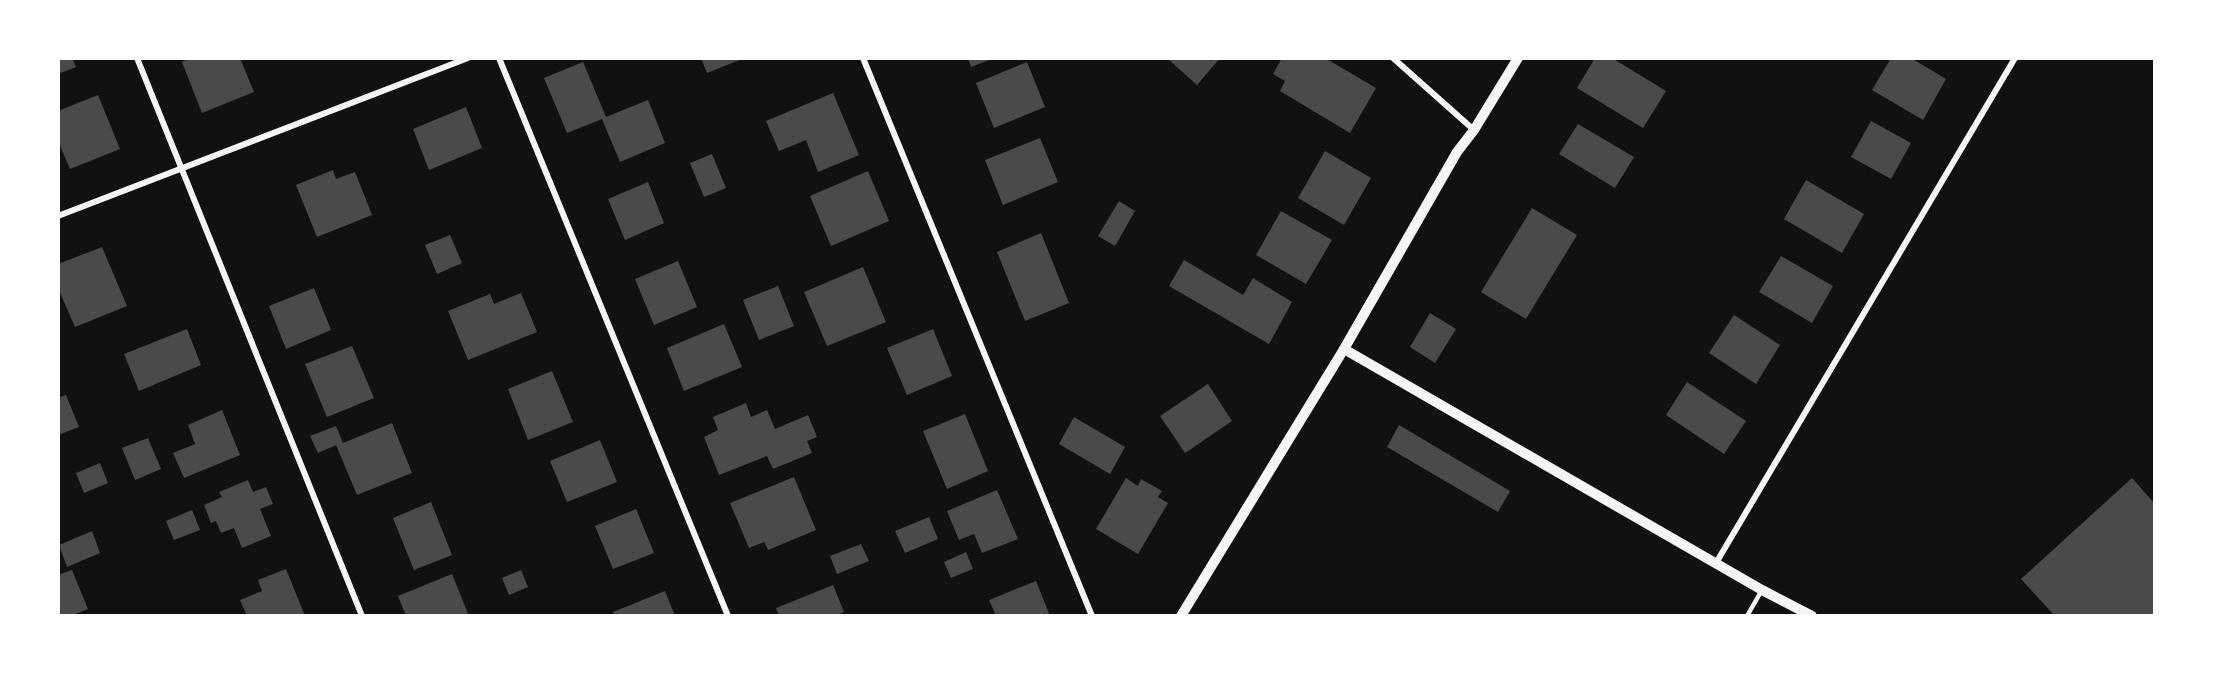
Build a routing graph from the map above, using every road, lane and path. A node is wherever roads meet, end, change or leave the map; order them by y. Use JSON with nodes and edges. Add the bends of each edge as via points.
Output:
{"nodes":[{"id":1,"x":137,"y":58,"type":"edge"},
{"id":2,"x":468,"y":58,"type":"edge"},
{"id":3,"x":499,"y":58,"type":"edge"},
{"id":4,"x":864,"y":58,"type":"edge"},
{"id":5,"x":1393,"y":58,"type":"edge"},
{"id":6,"x":1518,"y":58,"type":"edge"},
{"id":7,"x":2015,"y":58,"type":"edge"},
{"id":8,"x":1474,"y":130,"type":"junction"},
{"id":9,"x":183,"y":169,"type":"junction"},
{"id":10,"x":58,"y":216,"type":"edge"},
{"id":11,"x":1344,"y":349,"type":"junction"},
{"id":12,"x":1716,"y":563,"type":"junction"},
{"id":13,"x":1762,"y":590,"type":"junction"},
{"id":14,"x":362,"y":615,"type":"edge"},
{"id":15,"x":728,"y":615,"type":"edge"},
{"id":16,"x":1092,"y":615,"type":"edge"},
{"id":17,"x":1181,"y":615,"type":"edge"},
{"id":18,"x":1747,"y":615,"type":"edge"},
{"id":19,"x":1812,"y":615,"type":"edge"}],
"edges":[{"from":1,"to":9,"type":"street"},
{"from":2,"to":9,"type":"street"},
{"from":3,"to":15,"type":"street"},
{"from":4,"to":16,"type":"street"},
{"from":5,"to":8,"type":"street"},
{"from":6,"to":8,"type":"street"},
{"from":7,"to":12,"type":"street"},
{"from":8,"to":11,"type":"street","via":[[1456,152]]},
{"from":9,"to":10,"type":"street"},
{"from":9,"to":14,"type":"street"},
{"from":11,"to":12,"type":"street"},
{"from":11,"to":17,"type":"street"},
{"from":12,"to":13,"type":"street"},
{"from":13,"to":18,"type":"lane"},
{"from":13,"to":19,"type":"street"}]}
